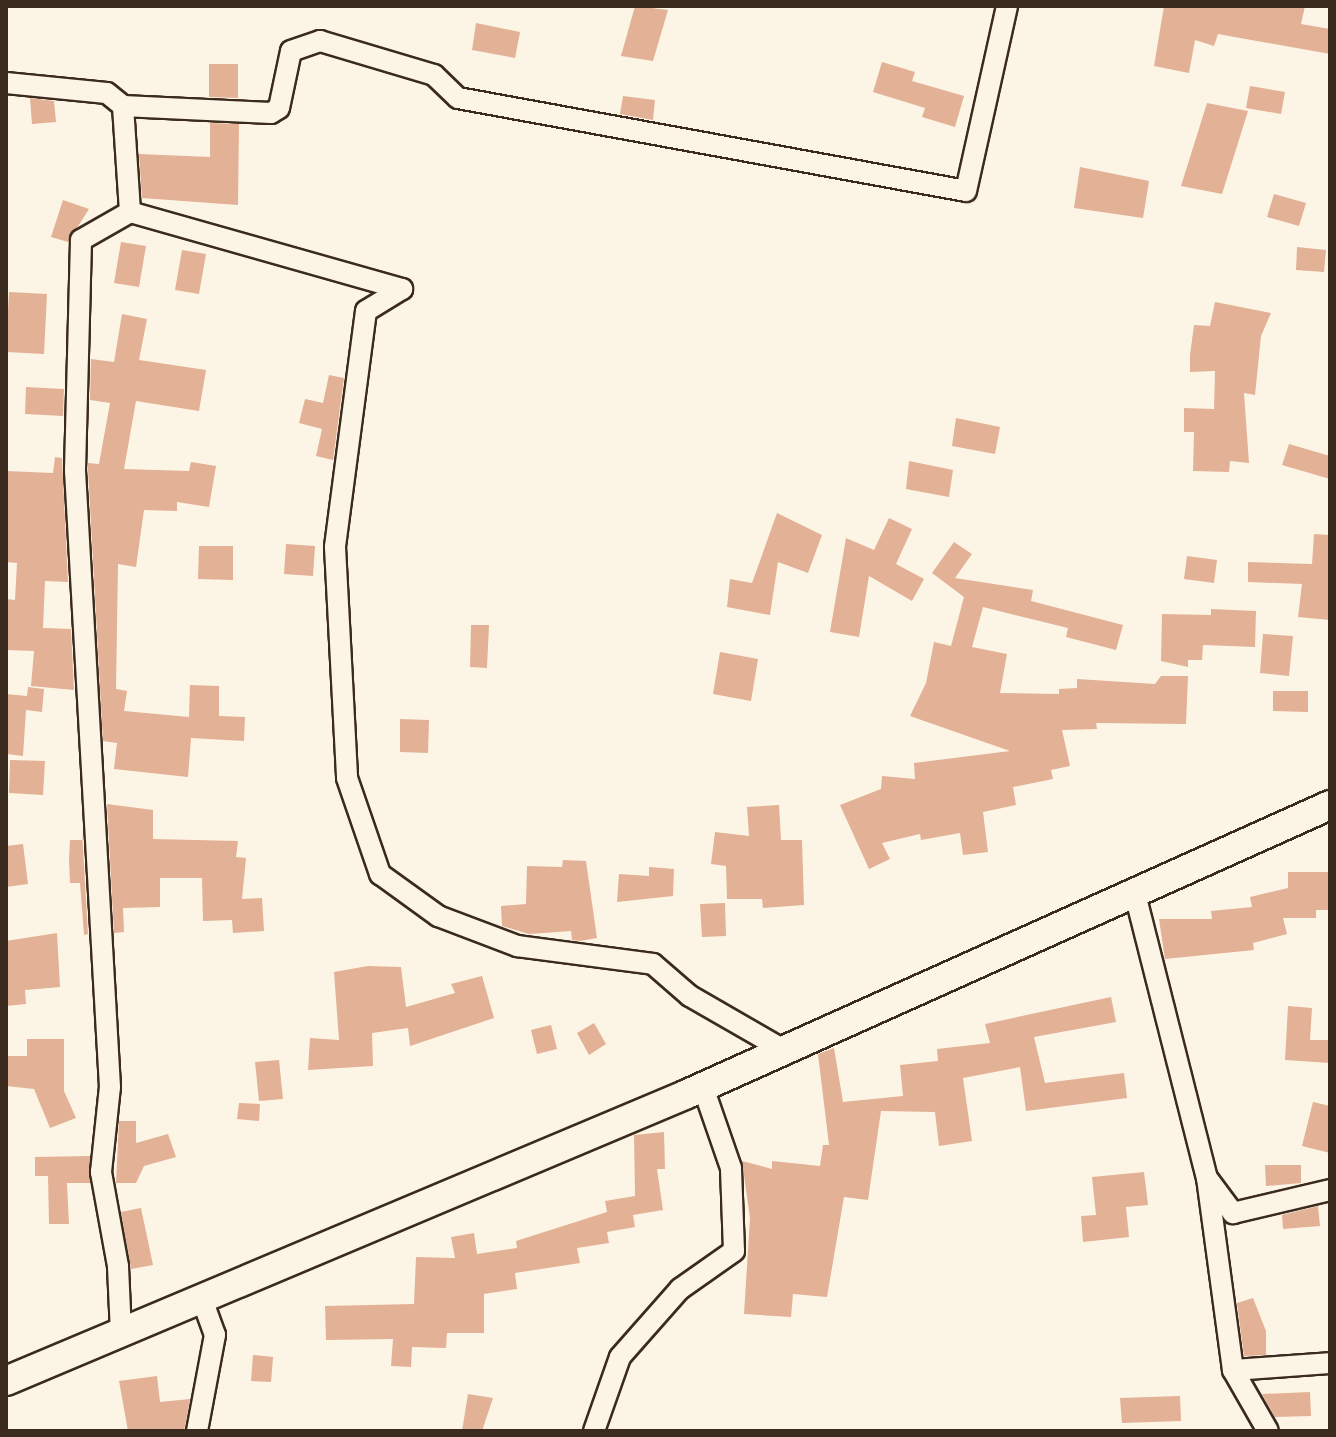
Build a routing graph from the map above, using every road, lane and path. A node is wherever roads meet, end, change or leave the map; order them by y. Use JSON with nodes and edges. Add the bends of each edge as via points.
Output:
{"nodes":[{"id":1,"x":1007,"y":6,"type":"edge"},
{"id":2,"x":6,"y":83,"type":"edge"},
{"id":3,"x":123,"y":106,"type":"junction"},
{"id":4,"x":130,"y":212,"type":"junction"},
{"id":5,"x":1330,"y":805,"type":"edge"},
{"id":6,"x":1134,"y":890,"type":"junction"},
{"id":7,"x":784,"y":1050,"type":"junction"},
{"id":8,"x":703,"y":1087,"type":"junction"},
{"id":9,"x":1207,"y":1178,"type":"junction"},
{"id":10,"x":1330,"y":1190,"type":"edge"},
{"id":11,"x":202,"y":1299,"type":"junction"},
{"id":12,"x":121,"y":1333,"type":"junction"},
{"id":13,"x":1330,"y":1363,"type":"edge"},
{"id":14,"x":1233,"y":1370,"type":"junction"},
{"id":15,"x":6,"y":1381,"type":"edge"},
{"id":16,"x":197,"y":1431,"type":"edge"},
{"id":17,"x":594,"y":1431,"type":"edge"},
{"id":18,"x":1268,"y":1431,"type":"edge"}],
"edges":[{"from":1,"to":3,"type":"street","via":[[966,191],[458,98],[434,75],[320,41],[291,51],[279,108],[271,113]]},
{"from":2,"to":3,"type":"street","via":[[107,93]]},
{"from":3,"to":4,"type":"street"},
{"from":4,"to":7,"type":"street","via":[[402,289],[366,311],[335,547],[347,778],[380,874],[438,916],[517,946],[653,964],[690,996]]},
{"from":4,"to":12,"type":"street","via":[[81,240],[75,470],[90,818],[110,1087],[101,1172],[118,1266]]},
{"from":5,"to":6,"type":"street"},
{"from":6,"to":7,"type":"street"},
{"from":6,"to":9,"type":"street"},
{"from":7,"to":8,"type":"street"},
{"from":8,"to":11,"type":"street"},
{"from":8,"to":17,"type":"street","via":[[731,1168],[734,1251],[680,1289],[620,1357]]},
{"from":9,"to":10,"type":"street","via":[[1233,1213]]},
{"from":9,"to":14,"type":"street"},
{"from":11,"to":12,"type":"street"},
{"from":11,"to":16,"type":"street","via":[[215,1335]]},
{"from":12,"to":15,"type":"street"},
{"from":13,"to":14,"type":"street"},
{"from":14,"to":18,"type":"street"}]}
